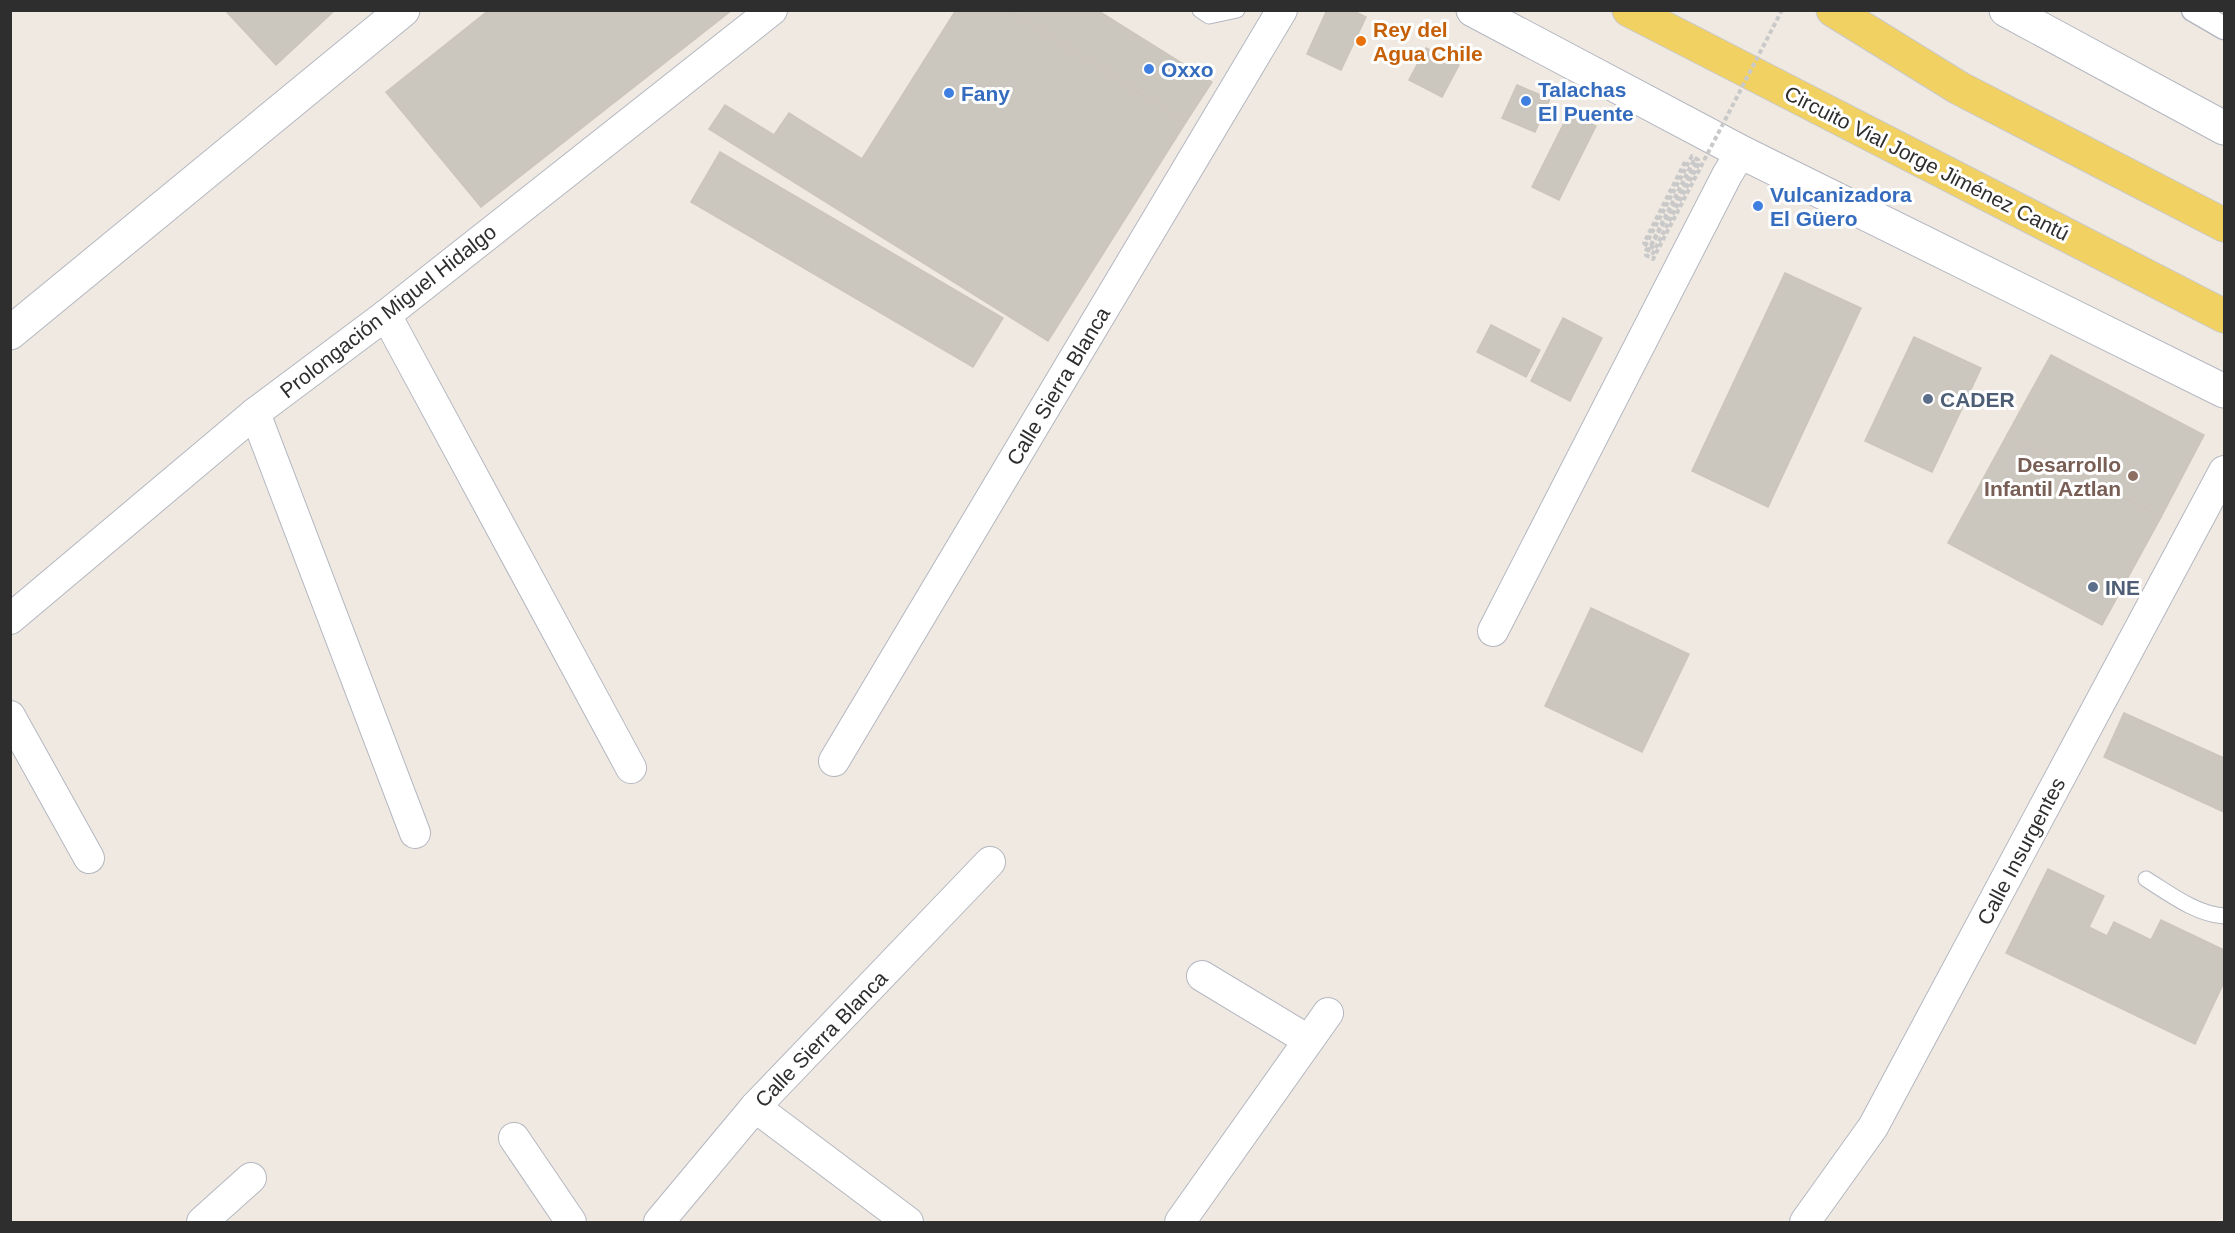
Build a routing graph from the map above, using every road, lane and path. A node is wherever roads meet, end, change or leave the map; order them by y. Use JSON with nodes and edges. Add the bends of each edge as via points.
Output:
{"nodes":[{"id":1,"x":403,"y":10,"type":"edge"},
{"id":2,"x":772,"y":10,"type":"edge"},
{"id":3,"x":1200,"y":10,"type":"edge"},
{"id":4,"x":1237,"y":10,"type":"edge"},
{"id":5,"x":1282,"y":10,"type":"edge"},
{"id":6,"x":1473,"y":10,"type":"edge"},
{"id":7,"x":1629,"y":10,"type":"edge"},
{"id":8,"x":1782,"y":10,"type":"edge"},
{"id":9,"x":1833,"y":10,"type":"edge"},
{"id":10,"x":2193,"y":10,"type":"edge"},
{"id":11,"x":2025,"y":15,"type":"edge"},
{"id":12,"x":2224,"y":28,"type":"edge"},
{"id":13,"x":2224,"y":128,"type":"edge"},
{"id":14,"x":1701,"y":130,"type":"junction"},
{"id":15,"x":1741,"y":152,"type":"junction"},
{"id":16,"x":2224,"y":225,"type":"edge"},
{"id":17,"x":1651,"y":246,"type":"junction"},
{"id":18,"x":1680,"y":265,"type":"junction"},
{"id":19,"x":386,"y":315,"type":"junction"},
{"id":20,"x":2224,"y":316,"type":"edge"},
{"id":21,"x":10,"y":333,"type":"edge"},
{"id":22,"x":2224,"y":390,"type":"edge"},
{"id":23,"x":255,"y":413,"type":"junction"},
{"id":24,"x":2224,"y":471,"type":"edge"},
{"id":25,"x":10,"y":619,"type":"edge"},
{"id":26,"x":1493,"y":631,"type":"dead end"},
{"id":27,"x":10,"y":716,"type":"edge"},
{"id":28,"x":834,"y":761,"type":"dead end"},
{"id":29,"x":631,"y":768,"type":"dead end"},
{"id":30,"x":415,"y":833,"type":"dead end"},
{"id":31,"x":89,"y":858,"type":"dead end"},
{"id":32,"x":990,"y":862,"type":"dead end"},
{"id":33,"x":2146,"y":879,"type":"dead end"},
{"id":34,"x":2224,"y":916,"type":"edge"},
{"id":35,"x":1202,"y":976,"type":"dead end"},
{"id":36,"x":1328,"y":1013,"type":"dead end"},
{"id":37,"x":1308,"y":1040,"type":"junction"},
{"id":38,"x":755,"y":1107,"type":"junction"},
{"id":39,"x":514,"y":1138,"type":"dead end"},
{"id":40,"x":251,"y":1178,"type":"dead end"},
{"id":41,"x":201,"y":1222,"type":"edge"},
{"id":42,"x":571,"y":1222,"type":"edge"},
{"id":43,"x":659,"y":1222,"type":"edge"},
{"id":44,"x":908,"y":1222,"type":"edge"},
{"id":45,"x":1180,"y":1222,"type":"edge"},
{"id":46,"x":1805,"y":1222,"type":"edge"}],
"edges":[{"from":1,"to":21,"type":"street"},
{"from":2,"to":19,"type":"street","name":"Prolongación Miguel Hidalgo"},
{"from":3,"to":4,"type":"lane","via":[[1209,16]]},
{"from":5,"to":28,"type":"street","name":"Calle Sierra Blanca"},
{"from":6,"to":14,"type":"street"},
{"from":7,"to":20,"type":"main road","name":"Circuito Vial Jorge Jiménez Cantú"},
{"from":8,"to":17,"type":"path","bridge":true,"via":[[1653,259],[1646,255],[1651,244],[1693,162],[1698,165],[1653,253],[1644,248],[1692,156],[1698,160],[1692,169]]},
{"from":9,"to":16,"type":"main road","via":[[1959,88]]},
{"from":10,"to":12,"type":"street"},
{"from":11,"to":13,"type":"street"},
{"from":14,"to":15,"type":"street"},
{"from":14,"to":17,"type":"path","via":[[1644,243]]},
{"from":15,"to":18,"type":"street"},
{"from":15,"to":22,"type":"street"},
{"from":17,"to":18,"type":"path"},
{"from":18,"to":26,"type":"street"},
{"from":19,"to":23,"type":"street","name":"Prolongación Miguel Hidalgo"},
{"from":19,"to":29,"type":"street"},
{"from":23,"to":25,"type":"street","name":"Prolongación Miguel Hidalgo"},
{"from":23,"to":30,"type":"street"},
{"from":24,"to":46,"type":"street","name":"Calle Insurgentes","via":[[1873,1127]]},
{"from":27,"to":31,"type":"street"},
{"from":32,"to":38,"type":"street","name":"Calle Sierra Blanca"},
{"from":33,"to":34,"type":"lane","via":[[2185,902]]},
{"from":35,"to":37,"type":"street"},
{"from":36,"to":37,"type":"street"},
{"from":37,"to":45,"type":"street"},
{"from":38,"to":43,"type":"street","name":"Calle Sierra Blanca"},
{"from":38,"to":44,"type":"street"},
{"from":39,"to":42,"type":"street"},
{"from":40,"to":41,"type":"street"}]}
